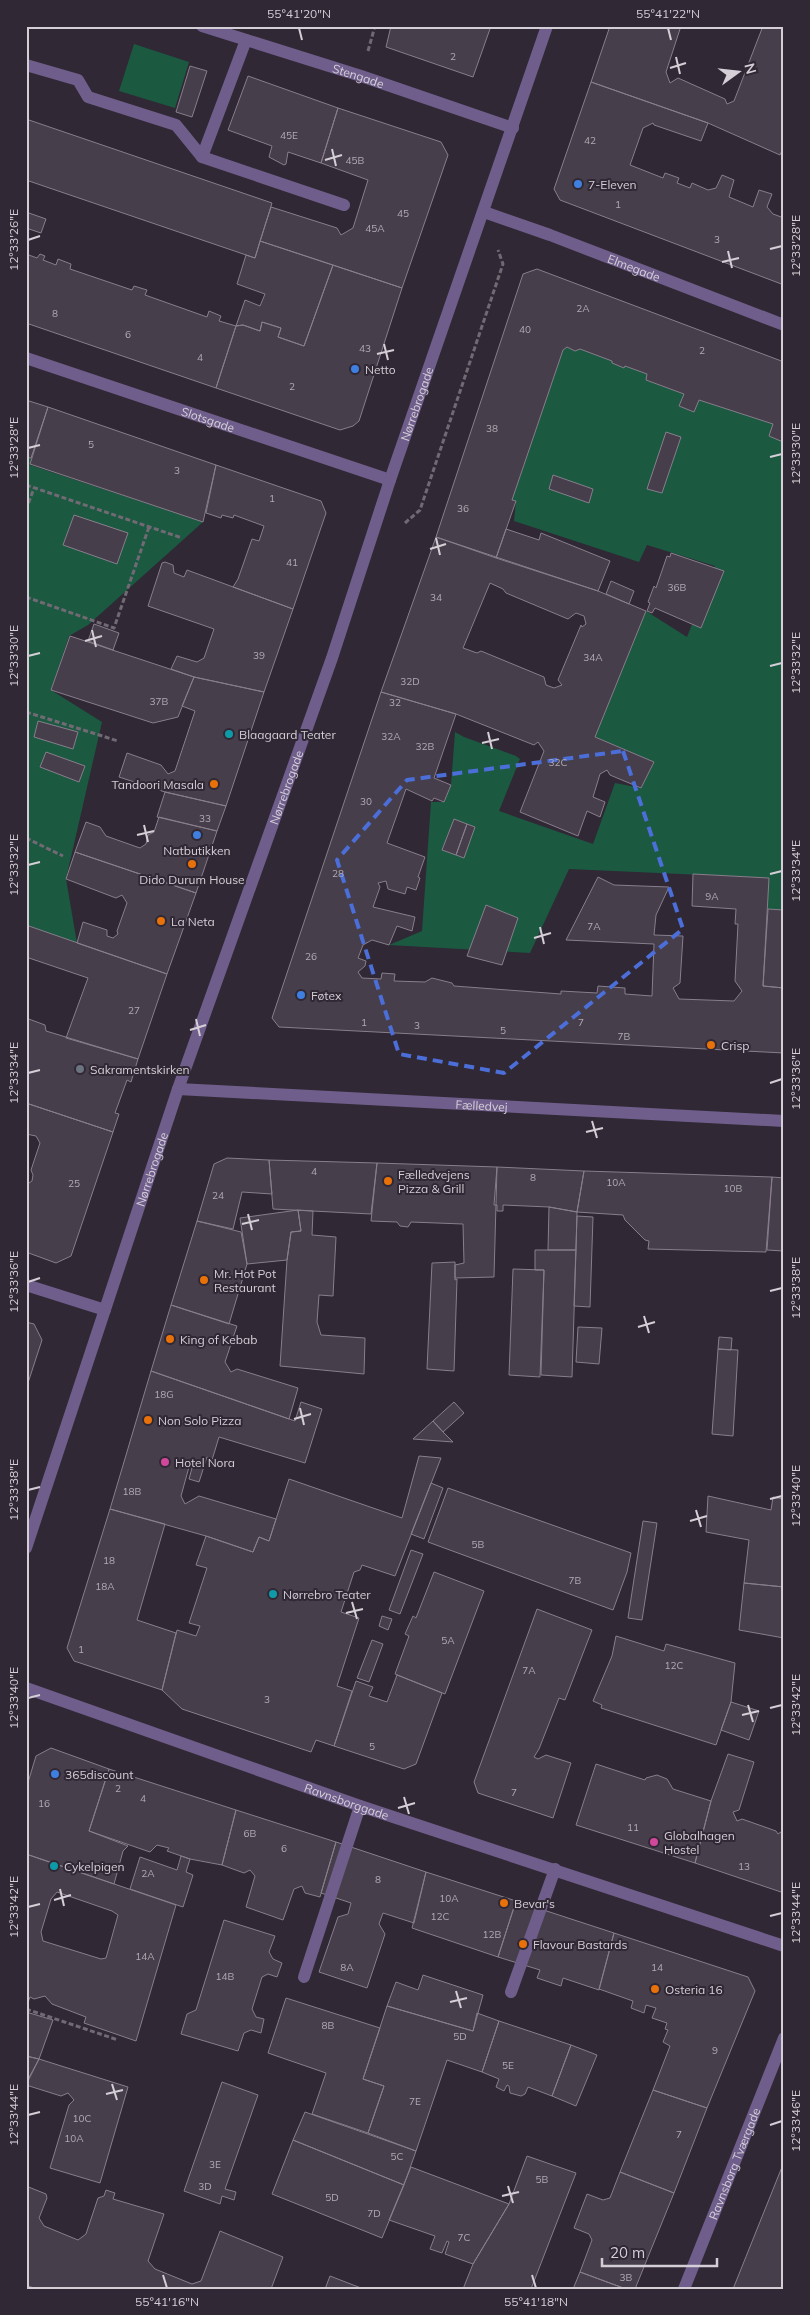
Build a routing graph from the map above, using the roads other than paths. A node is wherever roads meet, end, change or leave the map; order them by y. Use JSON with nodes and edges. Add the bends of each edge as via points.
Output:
{"nodes":[{"id":1,"x":202,"y":26,"type":"edge"},
{"id":2,"x":547,"y":26,"type":"edge"},
{"id":3,"x":246,"y":40,"type":"junction"},
{"id":4,"x":26,"y":65,"type":"edge"},
{"id":5,"x":512,"y":128,"type":"junction"},
{"id":6,"x":202,"y":157,"type":"junction"},
{"id":7,"x":344,"y":205,"type":"dead end"},
{"id":8,"x":484,"y":212,"type":"junction"},
{"id":9,"x":784,"y":325,"type":"edge"},
{"id":10,"x":26,"y":358,"type":"edge"},
{"id":11,"x":390,"y":480,"type":"junction"},
{"id":12,"x":178,"y":1089,"type":"junction"},
{"id":13,"x":784,"y":1121,"type":"edge"},
{"id":14,"x":26,"y":1285,"type":"edge"},
{"id":15,"x":105,"y":1310,"type":"junction"},
{"id":16,"x":26,"y":1548,"type":"edge"},
{"id":17,"x":26,"y":1688,"type":"edge"},
{"id":18,"x":360,"y":1806,"type":"junction"},
{"id":19,"x":555,"y":1869,"type":"junction"},
{"id":20,"x":784,"y":1946,"type":"edge"},
{"id":21,"x":304,"y":1978,"type":"dead end"},
{"id":22,"x":511,"y":1992,"type":"dead end"},
{"id":23,"x":784,"y":2038,"type":"edge"},
{"id":24,"x":684,"y":2289,"type":"edge"}],
"edges":[{"from":1,"to":3,"type":"street","name":"Stengade"},
{"from":2,"to":5,"type":"street","name":"Nørrebrogade"},
{"from":3,"to":5,"type":"street","name":"Stengade"},
{"from":3,"to":6,"type":"street"},
{"from":4,"to":6,"type":"street","via":[[78,80],[88,97],[176,125]]},
{"from":5,"to":8,"type":"street","name":"Nørrebrogade"},
{"from":6,"to":7,"type":"street"},
{"from":8,"to":9,"type":"street","name":"Elmegade","via":[[550,234]]},
{"from":8,"to":11,"type":"street","name":"Nørrebrogade"},
{"from":10,"to":11,"type":"street","name":"Slotsgade"},
{"from":11,"to":12,"type":"street","name":"Nørrebrogade","via":[[332,658]]},
{"from":12,"to":13,"type":"street","name":"Fælledvej"},
{"from":12,"to":15,"type":"street","name":"Nørrebrogade"},
{"from":14,"to":15,"type":"street"},
{"from":15,"to":16,"type":"street","name":"Nørrebrogade"},
{"from":17,"to":18,"type":"street","name":"Ravnsborggade"},
{"from":18,"to":19,"type":"street","name":"Ravnsborggade"},
{"from":18,"to":21,"type":"street"},
{"from":19,"to":20,"type":"street","name":"Ravnsborggade"},
{"from":19,"to":22,"type":"street"},
{"from":23,"to":24,"type":"street","name":"Ravnsborg Tværgade"}]}
